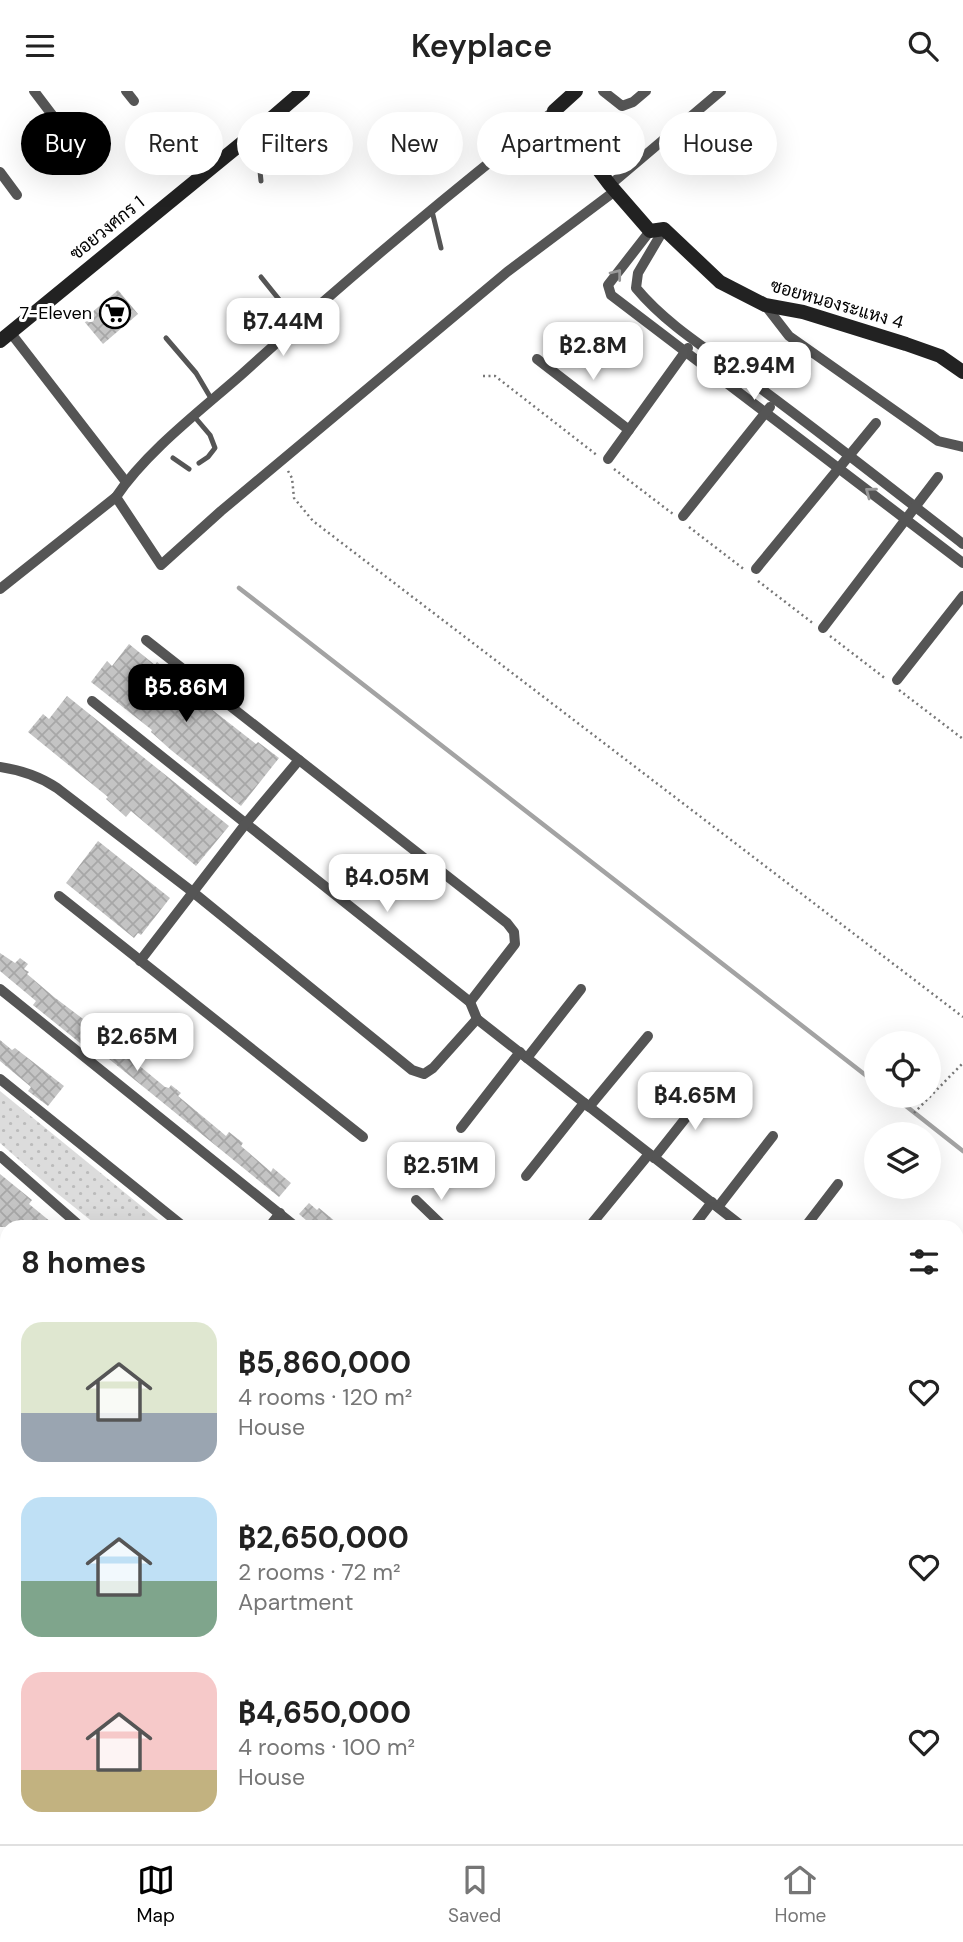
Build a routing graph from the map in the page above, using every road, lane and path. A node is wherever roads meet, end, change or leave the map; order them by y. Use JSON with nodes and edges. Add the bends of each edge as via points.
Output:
{"nodes":[{"id":1,"x":34,"y":91,"type":"edge"},
{"id":2,"x":126,"y":91,"type":"edge"},
{"id":3,"x":303,"y":91,"type":"edge"},
{"id":4,"x":576,"y":91,"type":"edge"},
{"id":5,"x":603,"y":91,"type":"edge"},
{"id":6,"x":646,"y":91,"type":"edge"},
{"id":7,"x":721,"y":91,"type":"edge"},
{"id":8,"x":134,"y":101,"type":"dead end"},
{"id":9,"x":554,"y":111,"type":"junction"},
{"id":10,"x":50,"y":112,"type":"edge"},
{"id":11,"x":279,"y":112,"type":"edge"},
{"id":12,"x":237,"y":147,"type":"edge"},
{"id":13,"x":0,"y":172,"type":"edge"},
{"id":14,"x":260,"y":175,"type":"edge"},
{"id":15,"x":261,"y":181,"type":"dead end"},
{"id":16,"x":613,"y":188,"type":"junction"},
{"id":17,"x":17,"y":195,"type":"dead end"},
{"id":18,"x":432,"y":209,"type":"junction"},
{"id":19,"x":657,"y":230,"type":"junction"},
{"id":20,"x":441,"y":249,"type":"dead end"},
{"id":21,"x":261,"y":277,"type":"dead end"},
{"id":22,"x":765,"y":306,"type":"junction"},
{"id":23,"x":298,"y":323,"type":"junction"},
{"id":24,"x":5,"y":336,"type":"edge"},
{"id":25,"x":166,"y":338,"type":"dead end"},
{"id":26,"x":694,"y":340,"type":"junction"},
{"id":27,"x":685,"y":351,"type":"junction"},
{"id":28,"x":537,"y":359,"type":"dead end"},
{"id":29,"x":963,"y":372,"type":"edge"},
{"id":30,"x":483,"y":376,"type":"dead end"},
{"id":31,"x":775,"y":398,"type":"junction"},
{"id":32,"x":212,"y":401,"type":"junction"},
{"id":33,"x":767,"y":412,"type":"junction"},
{"id":34,"x":193,"y":415,"type":"junction"},
{"id":35,"x":876,"y":423,"type":"dead end"},
{"id":36,"x":629,"y":430,"type":"junction"},
{"id":37,"x":963,"y":447,"type":"edge"},
{"id":38,"x":848,"y":455,"type":"junction"},
{"id":39,"x":173,"y":458,"type":"dead end"},
{"id":40,"x":282,"y":460,"type":"junction"},
{"id":41,"x":606,"y":460,"type":"joint"},
{"id":42,"x":199,"y":463,"type":"dead end"},
{"id":43,"x":839,"y":468,"type":"junction"},
{"id":44,"x":189,"y":469,"type":"dead end"},
{"id":45,"x":614,"y":469,"type":"dead end"},
{"id":46,"x":938,"y":477,"type":"dead end"},
{"id":47,"x":126,"y":482,"type":"junction"},
{"id":48,"x":116,"y":498,"type":"junction"},
{"id":49,"x":915,"y":506,"type":"junction"},
{"id":50,"x":683,"y":516,"type":"dead end"},
{"id":51,"x":906,"y":519,"type":"junction"},
{"id":52,"x":963,"y":544,"type":"edge"},
{"id":53,"x":963,"y":563,"type":"edge"},
{"id":54,"x":752,"y":573,"type":"junction"},
{"id":55,"x":0,"y":589,"type":"edge"},
{"id":56,"x":963,"y":596,"type":"edge"},
{"id":57,"x":823,"y":628,"type":"dead end"},
{"id":58,"x":146,"y":640,"type":"dead end"},
{"id":59,"x":894,"y":683,"type":"junction"},
{"id":60,"x":92,"y":701,"type":"dead end"},
{"id":61,"x":963,"y":739,"type":"edge"},
{"id":62,"x":299,"y":760,"type":"junction"},
{"id":63,"x":0,"y":767,"type":"edge"},
{"id":64,"x":247,"y":822,"type":"junction"},
{"id":65,"x":194,"y":893,"type":"junction"},
{"id":66,"x":59,"y":896,"type":"dead end"},
{"id":67,"x":140,"y":961,"type":"junction"},
{"id":68,"x":0,"y":989,"type":"edge"},
{"id":69,"x":580,"y":989,"type":"dead end"},
{"id":70,"x":470,"y":1002,"type":"junction"},
{"id":71,"x":963,"y":1017,"type":"edge"},
{"id":72,"x":477,"y":1019,"type":"junction"},
{"id":73,"x":648,"y":1036,"type":"dead end"},
{"id":74,"x":524,"y":1055,"type":"junction"},
{"id":75,"x":963,"y":1063,"type":"edge"},
{"id":76,"x":0,"y":1079,"type":"edge"},
{"id":77,"x":710,"y":1086,"type":"dead end"},
{"id":78,"x":587,"y":1105,"type":"junction"},
{"id":79,"x":914,"y":1113,"type":"dead end"},
{"id":80,"x":461,"y":1128,"type":"dead end"},
{"id":81,"x":773,"y":1136,"type":"dead end"},
{"id":82,"x":363,"y":1137,"type":"dead end"},
{"id":83,"x":0,"y":1156,"type":"edge"},
{"id":84,"x":652,"y":1156,"type":"junction"},
{"id":85,"x":526,"y":1176,"type":"dead end"},
{"id":86,"x":838,"y":1184,"type":"dead end"},
{"id":87,"x":416,"y":1201,"type":"dead end"},
{"id":88,"x":715,"y":1204,"type":"junction"},
{"id":89,"x":280,"y":1213,"type":"junction"},
{"id":90,"x":73,"y":1220,"type":"edge"},
{"id":91,"x":175,"y":1220,"type":"edge"},
{"id":92,"x":274,"y":1220,"type":"edge"},
{"id":93,"x":288,"y":1220,"type":"edge"},
{"id":94,"x":436,"y":1220,"type":"edge"},
{"id":95,"x":595,"y":1220,"type":"edge"},
{"id":96,"x":700,"y":1220,"type":"edge"},
{"id":97,"x":734,"y":1220,"type":"edge"},
{"id":98,"x":810,"y":1220,"type":"edge"}],
"edges":[{"from":1,"to":10,"type":"street"},
{"from":2,"to":8,"type":"street"},
{"from":3,"to":11,"type":"street","name":"ซอยวงศกร 1"},
{"from":4,"to":9,"type":"street"},
{"from":5,"to":6,"type":"street","via":[[622,107]]},
{"from":7,"to":16,"type":"street"},
{"from":9,"to":16,"type":"street","name":"ซอยหนองระแหง 4"},
{"from":9,"to":18,"type":"street"},
{"from":12,"to":24,"type":"street","name":"ซอยวงศกร 1"},
{"from":13,"to":17,"type":"street"},
{"from":14,"to":15,"type":"lane"},
{"from":16,"to":19,"type":"street","name":"ซอยหนองระแหง 4"},
{"from":16,"to":40,"type":"street"},
{"from":18,"to":20,"type":"lane"},
{"from":18,"to":23,"type":"street"},
{"from":19,"to":22,"type":"street","name":"ซอยหนองระแหง 4","via":[[719,282]]},
{"from":19,"to":26,"type":"street","via":[[636,288]]},
{"from":27,"to":19,"type":"street","one_way":true,"via":[[621,304],[608,285]]},
{"from":21,"to":23,"type":"lane"},
{"from":22,"to":29,"type":"street","name":"ซอยหนองระแหง 4","via":[[803,312],[906,344],[940,356]]},
{"from":22,"to":37,"type":"street","via":[[789,336],[938,441]]},
{"from":23,"to":32,"type":"street"},
{"from":24,"to":47,"type":"street"},
{"from":25,"to":32,"type":"lane","via":[[196,373]]},
{"from":26,"to":27,"type":"street"},
{"from":26,"to":31,"type":"street"},
{"from":27,"to":33,"type":"street"},
{"from":27,"to":36,"type":"street"},
{"from":28,"to":36,"type":"street"},
{"from":30,"to":41,"type":"path","via":[[495,376]]},
{"from":31,"to":33,"type":"street"},
{"from":31,"to":38,"type":"street"},
{"from":32,"to":34,"type":"street"},
{"from":33,"to":43,"type":"street"},
{"from":33,"to":50,"type":"street"},
{"from":34,"to":42,"type":"lane","via":[[215,448]]},
{"from":34,"to":47,"type":"street"},
{"from":35,"to":38,"type":"street"},
{"from":36,"to":41,"type":"street"},
{"from":38,"to":43,"type":"street"},
{"from":38,"to":49,"type":"street"},
{"from":39,"to":44,"type":"lane"},
{"from":40,"to":48,"type":"street","via":[[161,565]]},
{"from":40,"to":71,"type":"path","via":[[292,478],[294,498],[313,521]]},
{"from":51,"to":43,"type":"street","one_way":true},
{"from":43,"to":54,"type":"street"},
{"from":45,"to":54,"type":"path"},
{"from":46,"to":49,"type":"street"},
{"from":47,"to":48,"type":"street"},
{"from":48,"to":55,"type":"street"},
{"from":49,"to":51,"type":"street"},
{"from":49,"to":52,"type":"street"},
{"from":51,"to":53,"type":"street"},
{"from":51,"to":57,"type":"street"},
{"from":54,"to":59,"type":"path"},
{"from":56,"to":59,"type":"street"},
{"from":58,"to":62,"type":"street"},
{"from":59,"to":61,"type":"path"},
{"from":60,"to":64,"type":"street"},
{"from":62,"to":64,"type":"street"},
{"from":62,"to":70,"type":"street","via":[[514,932],[515,944]]},
{"from":63,"to":65,"type":"street","via":[[47,781]]},
{"from":64,"to":65,"type":"street"},
{"from":64,"to":70,"type":"street"},
{"from":65,"to":67,"type":"street"},
{"from":65,"to":72,"type":"street","via":[[412,1070],[424,1074],[433,1068]]},
{"from":66,"to":67,"type":"street"},
{"from":67,"to":82,"type":"street"},
{"from":68,"to":89,"type":"street"},
{"from":69,"to":74,"type":"street"},
{"from":70,"to":72,"type":"street"},
{"from":72,"to":74,"type":"street"},
{"from":73,"to":78,"type":"street"},
{"from":74,"to":78,"type":"street"},
{"from":74,"to":80,"type":"street"},
{"from":75,"to":79,"type":"path"},
{"from":76,"to":91,"type":"street"},
{"from":77,"to":84,"type":"street"},
{"from":78,"to":84,"type":"street"},
{"from":78,"to":85,"type":"street"},
{"from":81,"to":88,"type":"street"},
{"from":83,"to":90,"type":"street"},
{"from":84,"to":88,"type":"street"},
{"from":84,"to":95,"type":"street"},
{"from":86,"to":98,"type":"street"},
{"from":87,"to":94,"type":"street"},
{"from":88,"to":96,"type":"street"},
{"from":88,"to":97,"type":"street"},
{"from":89,"to":92,"type":"street"},
{"from":89,"to":93,"type":"street"}]}
